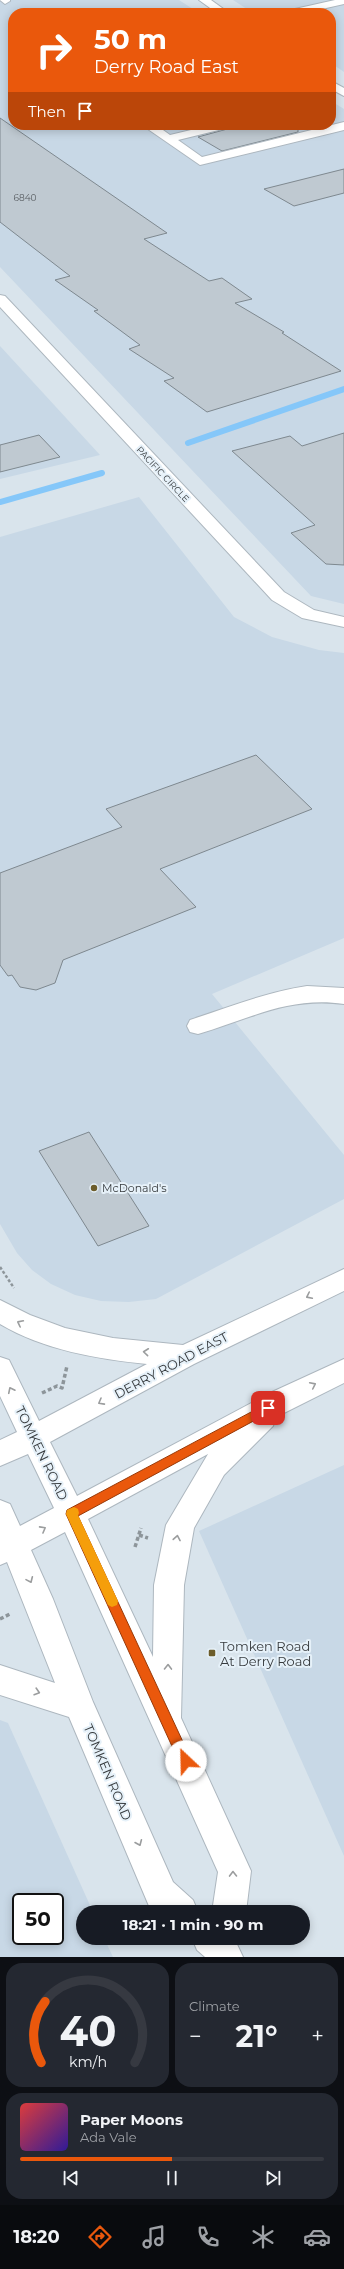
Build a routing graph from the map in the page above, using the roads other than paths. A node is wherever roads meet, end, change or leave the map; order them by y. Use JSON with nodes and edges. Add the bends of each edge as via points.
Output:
{"nodes":[{"id":1,"x":204,"y":0,"type":"edge"},
{"id":2,"x":344,"y":1,"type":"edge"},
{"id":3,"x":216,"y":8,"type":"edge"},
{"id":4,"x":312,"y":8,"type":"edge"},
{"id":5,"x":155,"y":130,"type":"edge"},
{"id":6,"x":206,"y":130,"type":"edge"},
{"id":7,"x":328,"y":130,"type":"edge"},
{"id":8,"x":168,"y":139,"type":"junction"},
{"id":9,"x":0,"y":299,"type":"edge"},
{"id":10,"x":344,"y":622,"type":"edge"},
{"id":11,"x":344,"y":996,"type":"edge"},
{"id":12,"x":198,"y":1026,"type":"dead end"},
{"id":13,"x":344,"y":1279,"type":"edge"},
{"id":14,"x":0,"y":1311,"type":"edge"},
{"id":15,"x":185,"y":1356,"type":"junction"},
{"id":16,"x":0,"y":1368,"type":"edge"},
{"id":17,"x":344,"y":1370,"type":"edge"},
{"id":18,"x":282,"y":1400,"type":"junction"},
{"id":19,"x":34,"y":1437,"type":"junction"},
{"id":20,"x":0,"y":1454,"type":"edge"},
{"id":21,"x":0,"y":1513,"type":"edge"},
{"id":22,"x":71,"y":1514,"type":"junction"},
{"id":23,"x":7,"y":1549,"type":"edge"},
{"id":24,"x":0,"y":1680,"type":"edge"},
{"id":25,"x":79,"y":1705,"type":"junction"},
{"id":26,"x":167,"y":1720,"type":"junction"},
{"id":27,"x":173,"y":1905,"type":"edge"},
{"id":28,"x":230,"y":1905,"type":"edge"}],
"edges":[{"from":1,"to":3,"type":"main road"},
{"from":2,"to":4,"type":"main road"},
{"from":5,"to":8,"type":"main road"},
{"from":6,"to":8,"type":"main road"},
{"from":7,"to":8,"type":"main road","via":[[200,161]]},
{"from":9,"to":10,"type":"main road","name":"PACIFIC CIRCLE","via":[[278,596],[308,614]]},
{"from":11,"to":12,"type":"main road","via":[[332,993],[295,996]]},
{"from":13,"to":15,"type":"main road","name":"DERRY ROAD EAST","one_way":true},
{"from":15,"to":14,"type":"main road","one_way":true,"via":[[127,1350],[39,1332]]},
{"from":15,"to":19,"type":"main road","name":"DERRY ROAD EAST","one_way":true},
{"from":19,"to":16,"type":"main road","name":"TOMKEN ROAD","one_way":true},
{"from":18,"to":17,"type":"main road","one_way":true},
{"from":18,"to":22,"type":"main road"},
{"from":26,"to":18,"type":"main road","one_way":true,"via":[[168,1585],[180,1525],[214,1466]]},
{"from":19,"to":20,"type":"main road","name":"DERRY ROAD EAST"},
{"from":19,"to":22,"type":"main road","name":"TOMKEN ROAD"},
{"from":21,"to":23,"type":"main road","name":"TOMKEN ROAD"},
{"from":23,"to":22,"type":"main road","one_way":true},
{"from":22,"to":26,"type":"main road","name":"TOMKEN ROAD"},
{"from":23,"to":25,"type":"main road","name":"TOMKEN ROAD","one_way":true,"via":[[38,1599]]},
{"from":24,"to":25,"type":"main road","one_way":true},
{"from":25,"to":27,"type":"main road","name":"TOMKEN ROAD","one_way":true,"via":[[161,1894]]},
{"from":28,"to":26,"type":"main road","name":"TOMKEN ROAD","one_way":true,"via":[[235,1871]]}]}
